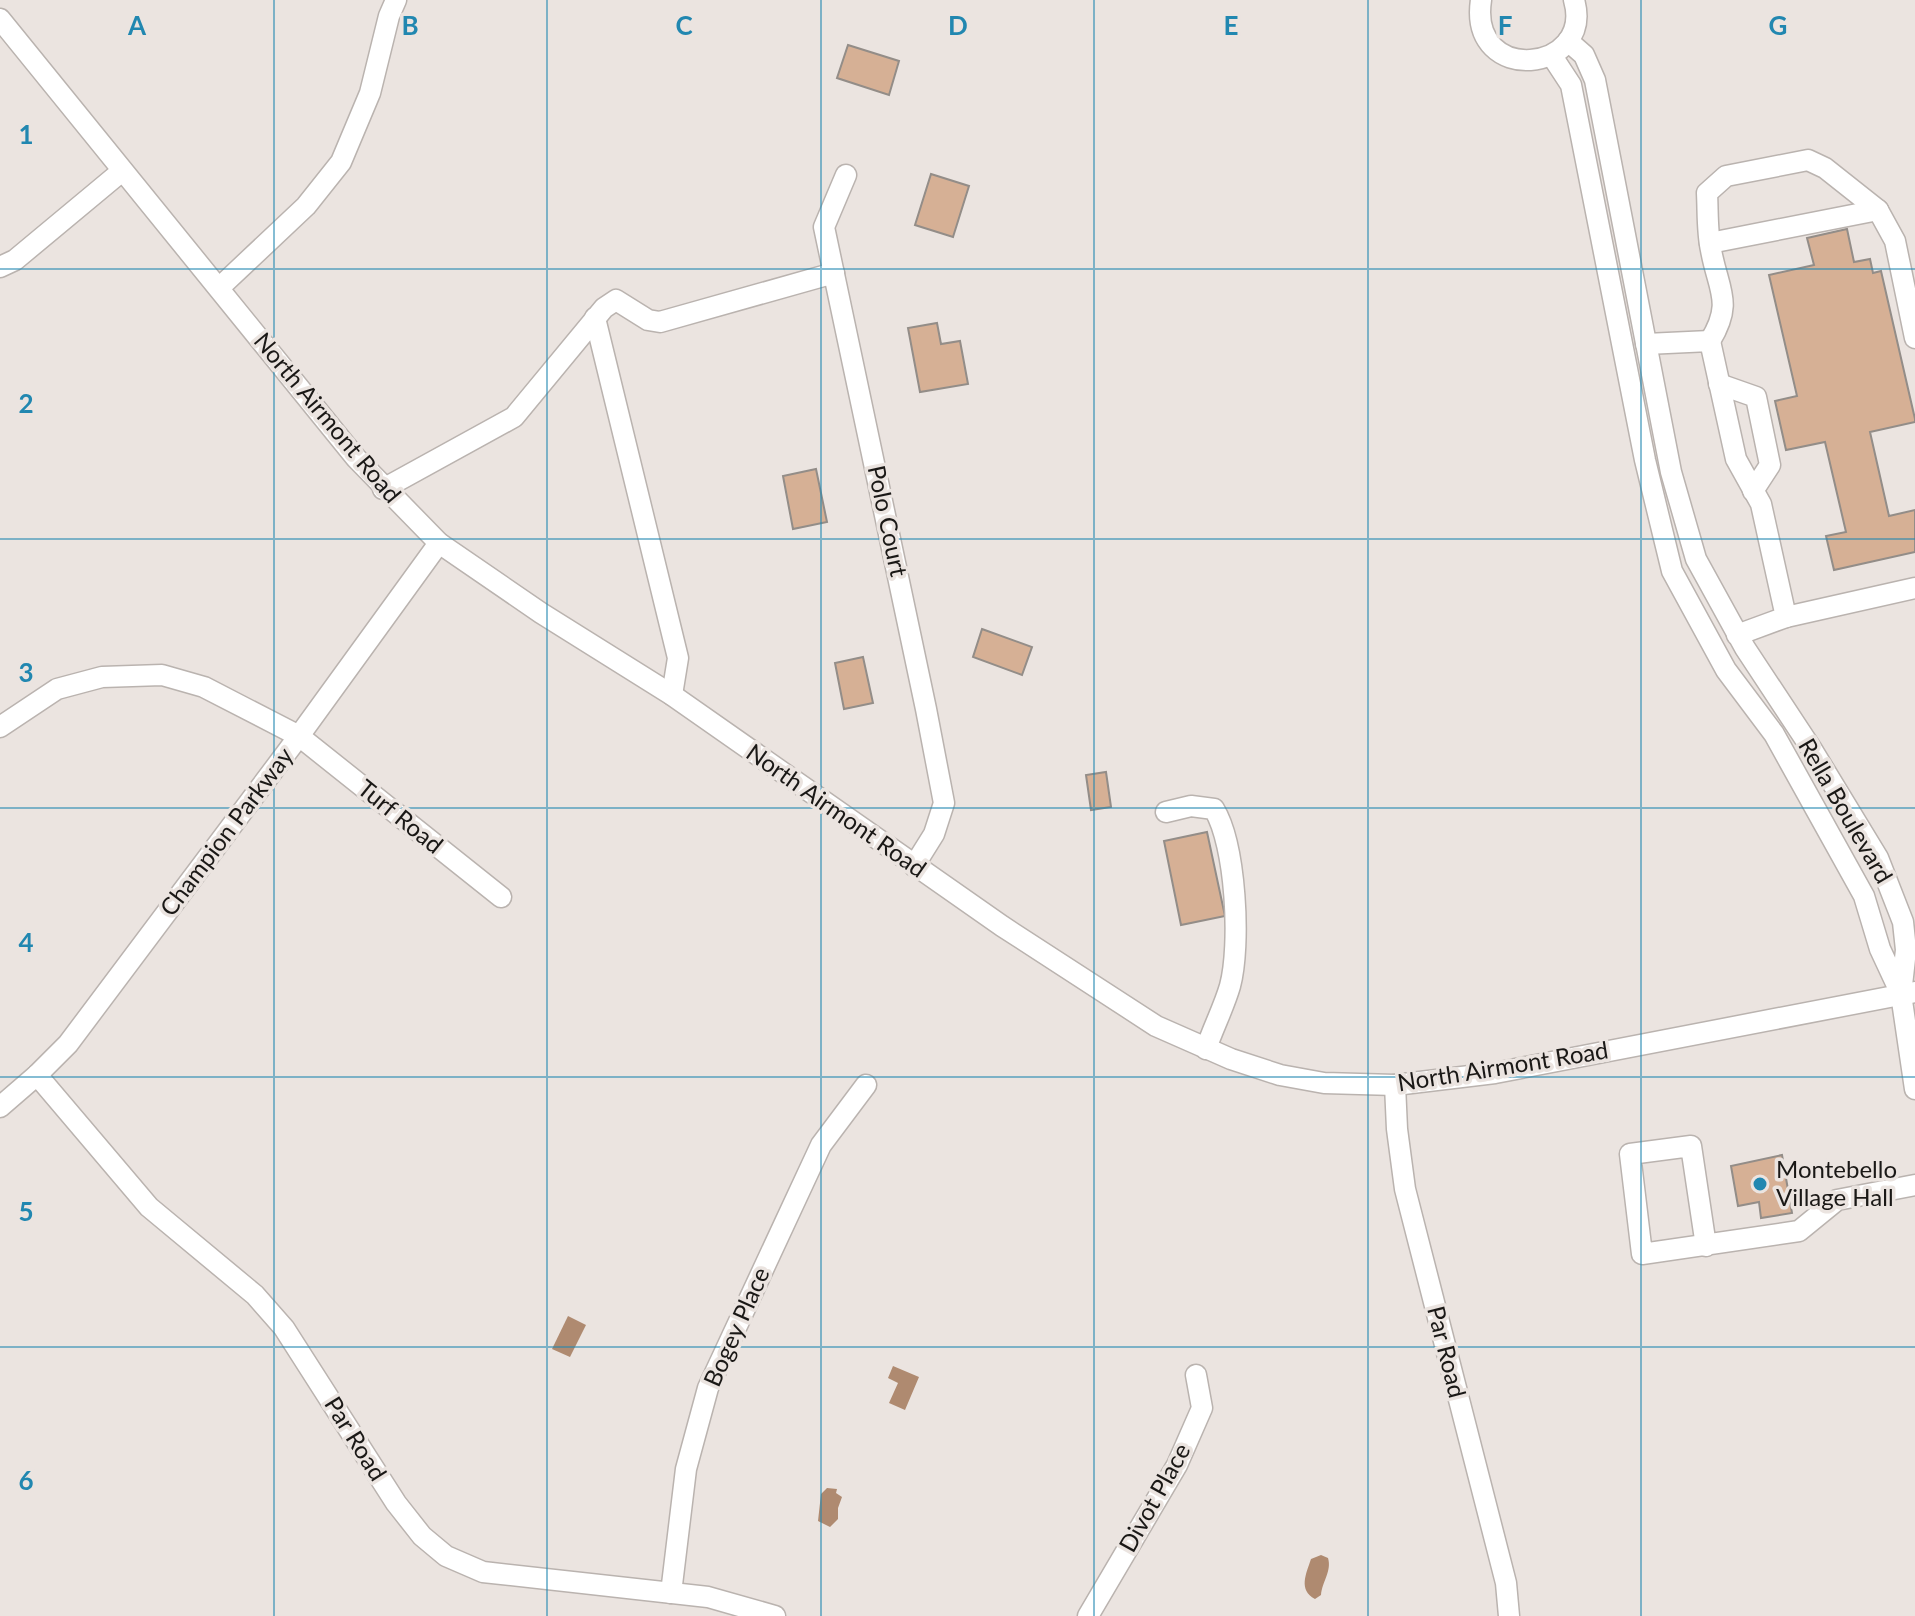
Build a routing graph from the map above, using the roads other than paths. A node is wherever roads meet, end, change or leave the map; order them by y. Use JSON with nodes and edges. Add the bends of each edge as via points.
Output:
{"nodes":[{"id":1,"x":396,"y":0,"type":"edge"},
{"id":2,"x":1481,"y":0,"type":"edge"},
{"id":3,"x":1574,"y":0,"type":"edge"},
{"id":4,"x":0,"y":19,"type":"edge"},
{"id":5,"x":1568,"y":41,"type":"junction"},
{"id":6,"x":1552,"y":56,"type":"junction"},
{"id":7,"x":122,"y":171,"type":"junction"},
{"id":8,"x":846,"y":175,"type":"dead end"},
{"id":9,"x":1878,"y":210,"type":"junction"},
{"id":10,"x":1710,"y":243,"type":"junction"},
{"id":11,"x":1629,"y":257,"type":"junction"},
{"id":12,"x":1606,"y":261,"type":"junction"},
{"id":13,"x":0,"y":267,"type":"edge"},
{"id":14,"x":834,"y":273,"type":"junction"},
{"id":15,"x":219,"y":288,"type":"junction"},
{"id":16,"x":595,"y":318,"type":"junction"},
{"id":17,"x":1915,"y":338,"type":"edge"},
{"id":18,"x":1710,"y":341,"type":"junction"},
{"id":19,"x":1646,"y":344,"type":"junction"},
{"id":20,"x":1719,"y":384,"type":"junction"},
{"id":21,"x":383,"y":489,"type":"junction"},
{"id":22,"x":1753,"y":491,"type":"junction"},
{"id":23,"x":439,"y":543,"type":"junction"},
{"id":24,"x":1698,"y":563,"type":"junction"},
{"id":25,"x":1672,"y":571,"type":"junction"},
{"id":26,"x":1915,"y":588,"type":"edge"},
{"id":27,"x":1786,"y":617,"type":"junction"},
{"id":28,"x":1737,"y":635,"type":"junction"},
{"id":29,"x":672,"y":695,"type":"junction"},
{"id":30,"x":1793,"y":721,"type":"junction"},
{"id":31,"x":0,"y":727,"type":"edge"},
{"id":32,"x":1774,"y":734,"type":"junction"},
{"id":33,"x":299,"y":736,"type":"junction"},
{"id":34,"x":1166,"y":812,"type":"dead end"},
{"id":35,"x":914,"y":866,"type":"junction"},
{"id":36,"x":501,"y":897,"type":"dead end"},
{"id":37,"x":1908,"y":993,"type":"edge"},
{"id":38,"x":1206,"y":1049,"type":"junction"},
{"id":39,"x":37,"y":1075,"type":"junction"},
{"id":40,"x":866,"y":1085,"type":"dead end"},
{"id":41,"x":1395,"y":1085,"type":"junction"},
{"id":42,"x":1915,"y":1089,"type":"edge"},
{"id":43,"x":0,"y":1107,"type":"edge"},
{"id":44,"x":1915,"y":1185,"type":"edge"},
{"id":45,"x":1706,"y":1246,"type":"junction"},
{"id":46,"x":1196,"y":1375,"type":"dead end"},
{"id":47,"x":671,"y":1593,"type":"junction"},
{"id":48,"x":775,"y":1616,"type":"edge"},
{"id":49,"x":1088,"y":1616,"type":"edge"},
{"id":50,"x":1509,"y":1616,"type":"edge"}],
"edges":[{"from":1,"to":15,"type":"street","via":[[370,93],[341,162],[306,206]]},
{"from":2,"to":6,"type":"street","via":[[1480,25],[1492,47],[1522,62]]},
{"from":3,"to":5,"type":"street","via":[[1575,26]]},
{"from":4,"to":7,"type":"street","name":"North Airmont Road"},
{"from":5,"to":6,"type":"street"},
{"from":5,"to":11,"type":"street","name":"Rella Boulevard","via":[[1584,55],[1595,80]]},
{"from":6,"to":12,"type":"street","name":"Rella Boulevard","via":[[1571,85]]},
{"from":7,"to":13,"type":"street"},
{"from":7,"to":15,"type":"street","name":"North Airmont Road"},
{"from":8,"to":14,"type":"street","name":"Polo Court","via":[[824,227]]},
{"from":9,"to":10,"type":"street"},
{"from":9,"to":10,"type":"street","via":[[1808,160],[1726,176],[1707,193]]},
{"from":9,"to":17,"type":"street","via":[[1895,241]]},
{"from":10,"to":18,"type":"street","via":[[1725,304]]},
{"from":11,"to":12,"type":"street"},
{"from":11,"to":19,"type":"street","name":"Rella Boulevard"},
{"from":12,"to":25,"type":"street","name":"Rella Boulevard"},
{"from":14,"to":16,"type":"street","via":[[675,320],[648,320],[616,300]]},
{"from":14,"to":35,"type":"street","name":"Polo Court","via":[[944,803],[934,834]]},
{"from":15,"to":21,"type":"street","name":"North Airmont Road"},
{"from":16,"to":21,"type":"street","via":[[514,417]]},
{"from":16,"to":29,"type":"street","via":[[678,658]]},
{"from":18,"to":19,"type":"street"},
{"from":18,"to":20,"type":"street"},
{"from":19,"to":24,"type":"street","name":"Rella Boulevard","via":[[1671,472]]},
{"from":20,"to":22,"type":"street","via":[[1736,459]]},
{"from":20,"to":22,"type":"street","via":[[1756,397],[1770,465]]},
{"from":21,"to":23,"type":"street","name":"North Airmont Road"},
{"from":22,"to":27,"type":"street","via":[[1761,504]]},
{"from":23,"to":29,"type":"street","name":"North Airmont Road"},
{"from":23,"to":33,"type":"street","name":"Champion Parkway"},
{"from":24,"to":25,"type":"street"},
{"from":24,"to":28,"type":"street","name":"Rella Boulevard"},
{"from":25,"to":32,"type":"street","name":"Rella Boulevard","via":[[1726,670]]},
{"from":26,"to":27,"type":"street"},
{"from":27,"to":28,"type":"street"},
{"from":28,"to":30,"type":"street","name":"Rella Boulevard"},
{"from":29,"to":35,"type":"street","name":"North Airmont Road"},
{"from":30,"to":32,"type":"street","name":"Rella Boulevard"},
{"from":30,"to":37,"type":"street","name":"Rella Boulevard","via":[[1878,858],[1903,922]]},
{"from":31,"to":33,"type":"street","name":"Turf Road","via":[[57,689],[102,677],[162,675],[204,687]]},
{"from":32,"to":37,"type":"street","name":"Rella Boulevard","via":[[1864,896],[1880,949]]},
{"from":33,"to":36,"type":"street","name":"Turf Road"},
{"from":33,"to":39,"type":"street","name":"Champion Parkway","via":[[68,1044]]},
{"from":34,"to":38,"type":"street","via":[[1191,806],[1214,809],[1227,851],[1236,932],[1230,985]]},
{"from":35,"to":38,"type":"street","name":"North Airmont Road","via":[[1135,1015]]},
{"from":37,"to":41,"type":"street","name":"North Airmont Road","via":[[1495,1073]]},
{"from":37,"to":42,"type":"street"},
{"from":38,"to":41,"type":"street","name":"North Airmont Road","via":[[1280,1075],[1324,1083]]},
{"from":39,"to":43,"type":"street","name":"Champion Parkway"},
{"from":39,"to":47,"type":"street","name":"Par Road","via":[[149,1207],[255,1295],[284,1328],[396,1503],[446,1556],[483,1572]]},
{"from":40,"to":47,"type":"street","name":"Bogey Place","via":[[821,1145],[708,1388],[686,1469]]},
{"from":41,"to":50,"type":"street","name":"Par Road","via":[[1405,1189],[1506,1583]]},
{"from":44,"to":45,"type":"street","via":[[1837,1200],[1799,1231]]},
{"from":45,"to":45,"type":"street","via":[[1691,1146],[1630,1154],[1642,1254]]},
{"from":46,"to":49,"type":"street","name":"Divot Place","via":[[1202,1408],[1177,1465]]},
{"from":47,"to":48,"type":"street","name":"Par Road","via":[[708,1597]]}]}
